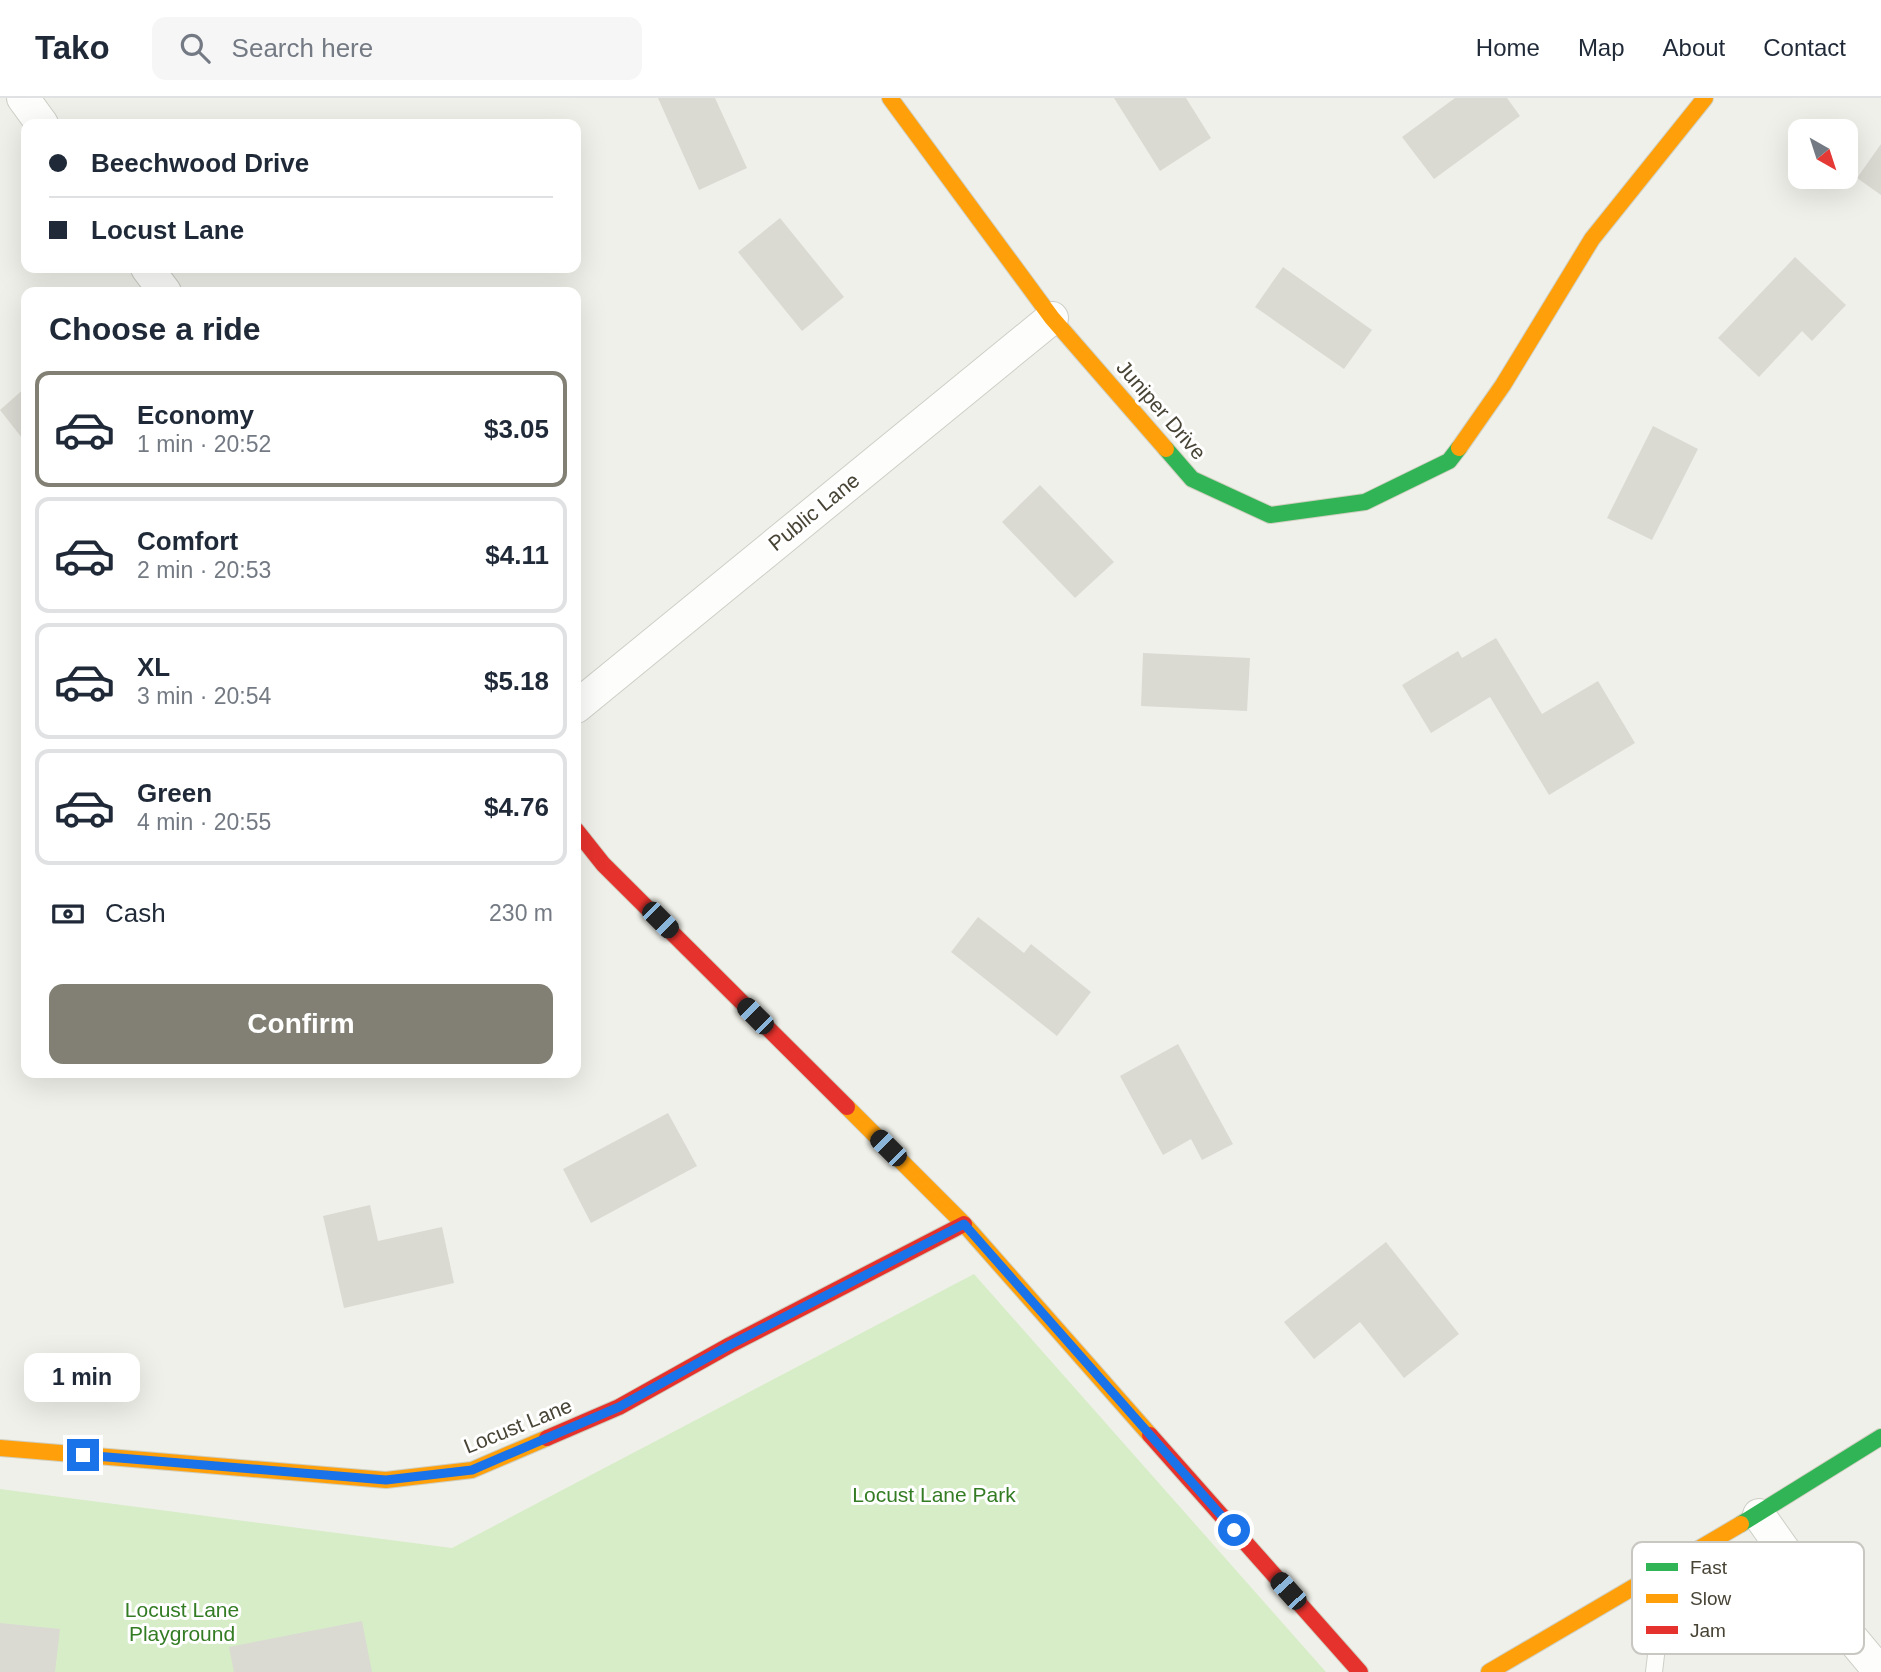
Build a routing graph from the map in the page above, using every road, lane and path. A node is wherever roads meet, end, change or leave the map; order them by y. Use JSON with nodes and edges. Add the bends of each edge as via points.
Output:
{"nodes":[{"id":1,"x":23,"y":98,"type":"edge"},
{"id":2,"x":890,"y":98,"type":"edge"},
{"id":3,"x":1704,"y":98,"type":"edge"},
{"id":4,"x":39,"y":119,"type":"edge"},
{"id":5,"x":1052,"y":318,"type":"junction"},
{"id":6,"x":581,"y":703,"type":"edge"},
{"id":7,"x":581,"y":836,"type":"edge"},
{"id":8,"x":964,"y":1224,"type":"junction"},
{"id":9,"x":1881,"y":1437,"type":"edge"},
{"id":10,"x":0,"y":1448,"type":"edge"},
{"id":11,"x":1759,"y":1515,"type":"junction"},
{"id":12,"x":1713,"y":1542,"type":"edge"},
{"id":13,"x":1778,"y":1542,"type":"edge"},
{"id":14,"x":1632,"y":1590,"type":"edge"},
{"id":15,"x":1864,"y":1653,"type":"edge"},
{"id":16,"x":1656,"y":1654,"type":"edge"},
{"id":17,"x":1360,"y":1672,"type":"edge"},
{"id":18,"x":1489,"y":1672,"type":"edge"},
{"id":19,"x":1654,"y":1672,"type":"edge"},
{"id":20,"x":1880,"y":1672,"type":"edge"}],
"edges":[{"from":1,"to":4,"type":"street"},
{"from":2,"to":5,"type":"street","name":"Juniper Drive"},
{"from":3,"to":5,"type":"street","name":"Juniper Drive","via":[[1592,239],[1503,385],[1449,461],[1365,502],[1270,515],[1192,479]]},
{"from":5,"to":6,"type":"street","name":"Public Lane"},
{"from":7,"to":8,"type":"street","via":[[603,864]]},
{"from":8,"to":10,"type":"street","name":"Locust Lane","via":[[619,1407],[472,1470],[386,1480]]},
{"from":8,"to":17,"type":"street"},
{"from":9,"to":11,"type":"street"},
{"from":11,"to":12,"type":"street"},
{"from":11,"to":13,"type":"street"},
{"from":14,"to":18,"type":"street"},
{"from":15,"to":20,"type":"street"},
{"from":16,"to":19,"type":"lane"}]}
